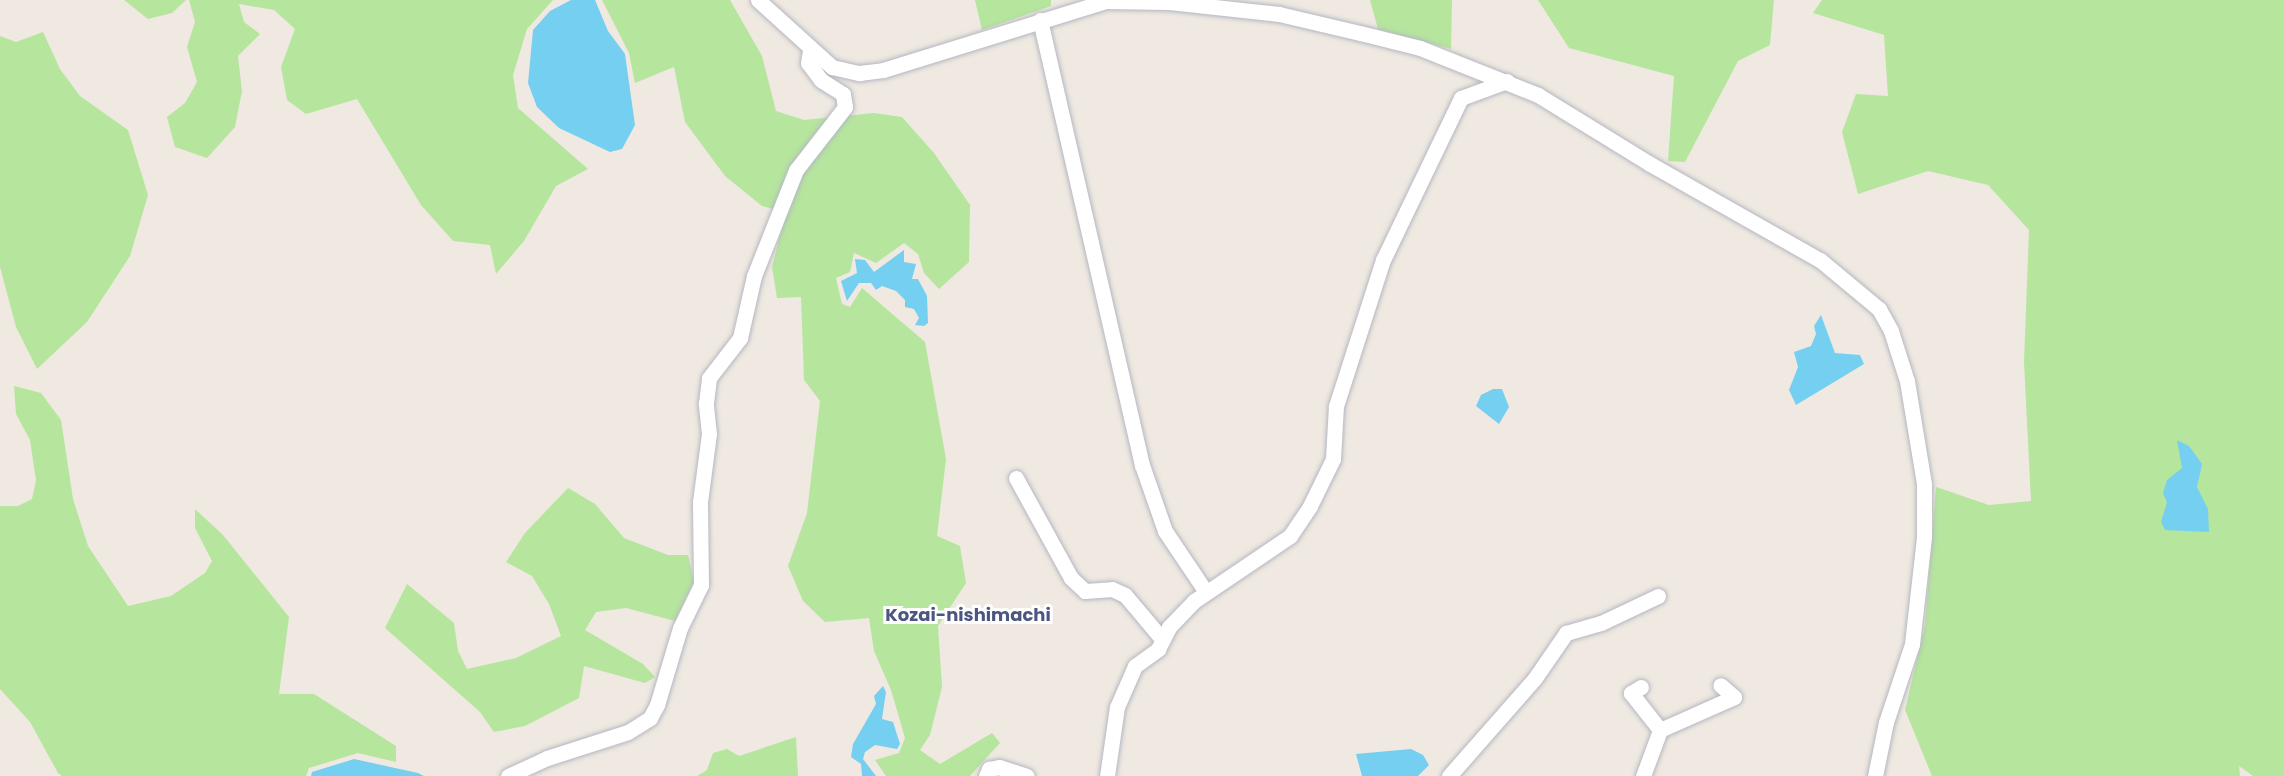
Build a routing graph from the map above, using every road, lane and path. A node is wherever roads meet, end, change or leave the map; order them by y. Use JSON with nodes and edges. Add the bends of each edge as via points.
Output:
{"nodes":[{"id":1,"x":758,"y":0,"type":"edge"},
{"id":2,"x":1040,"y":20,"type":"junction"},
{"id":3,"x":810,"y":50,"type":"junction"},
{"id":4,"x":1507,"y":81,"type":"junction"},
{"id":5,"x":1016,"y":478,"type":"dead end"},
{"id":6,"x":1206,"y":592,"type":"junction"},
{"id":7,"x":1658,"y":596,"type":"dead end"},
{"id":8,"x":1162,"y":639,"type":"junction"},
{"id":9,"x":1720,"y":685,"type":"dead end"},
{"id":10,"x":1641,"y":687,"type":"dead end"},
{"id":11,"x":1660,"y":730,"type":"junction"},
{"id":12,"x":508,"y":776,"type":"edge"},
{"id":13,"x":986,"y":776,"type":"edge"},
{"id":14,"x":1027,"y":776,"type":"edge"},
{"id":15,"x":1107,"y":776,"type":"edge"},
{"id":16,"x":1449,"y":776,"type":"edge"},
{"id":17,"x":1643,"y":776,"type":"edge"},
{"id":18,"x":1875,"y":776,"type":"edge"}],
"edges":[{"from":1,"to":3,"type":"street"},
{"from":2,"to":3,"type":"street","via":[[883,70],[859,73],[832,67]]},
{"from":2,"to":4,"type":"street","via":[[1106,1],[1169,2],[1279,14],[1420,48]]},
{"from":2,"to":6,"type":"street","via":[[1142,465],[1165,531]]},
{"from":3,"to":12,"type":"street","via":[[808,63],[821,80],[843,94],[845,107],[796,170],[754,276],[740,338],[710,378],[706,403],[710,434],[700,502],[701,585],[680,628],[657,705],[650,718],[628,732],[547,758]]},
{"from":4,"to":6,"type":"street","via":[[1461,98],[1383,260],[1336,406],[1333,459],[1310,506],[1281,543]]},
{"from":4,"to":18,"type":"street","via":[[1538,95],[1820,260],[1879,309],[1891,332],[1917,432],[1924,537],[1912,644],[1886,722]]},
{"from":5,"to":8,"type":"street","via":[[1071,578],[1085,591],[1112,589],[1125,595]]},
{"from":6,"to":8,"type":"street","via":[[1169,627]]},
{"from":7,"to":16,"type":"street","via":[[1601,623],[1566,633],[1535,678]]},
{"from":8,"to":15,"type":"street","via":[[1158,649],[1135,666],[1117,707]]},
{"from":9,"to":11,"type":"street","via":[[1734,697]]},
{"from":10,"to":11,"type":"street","via":[[1631,693]]},
{"from":11,"to":17,"type":"street"},
{"from":13,"to":14,"type":"street","via":[[989,769],[999,767]]}]}
